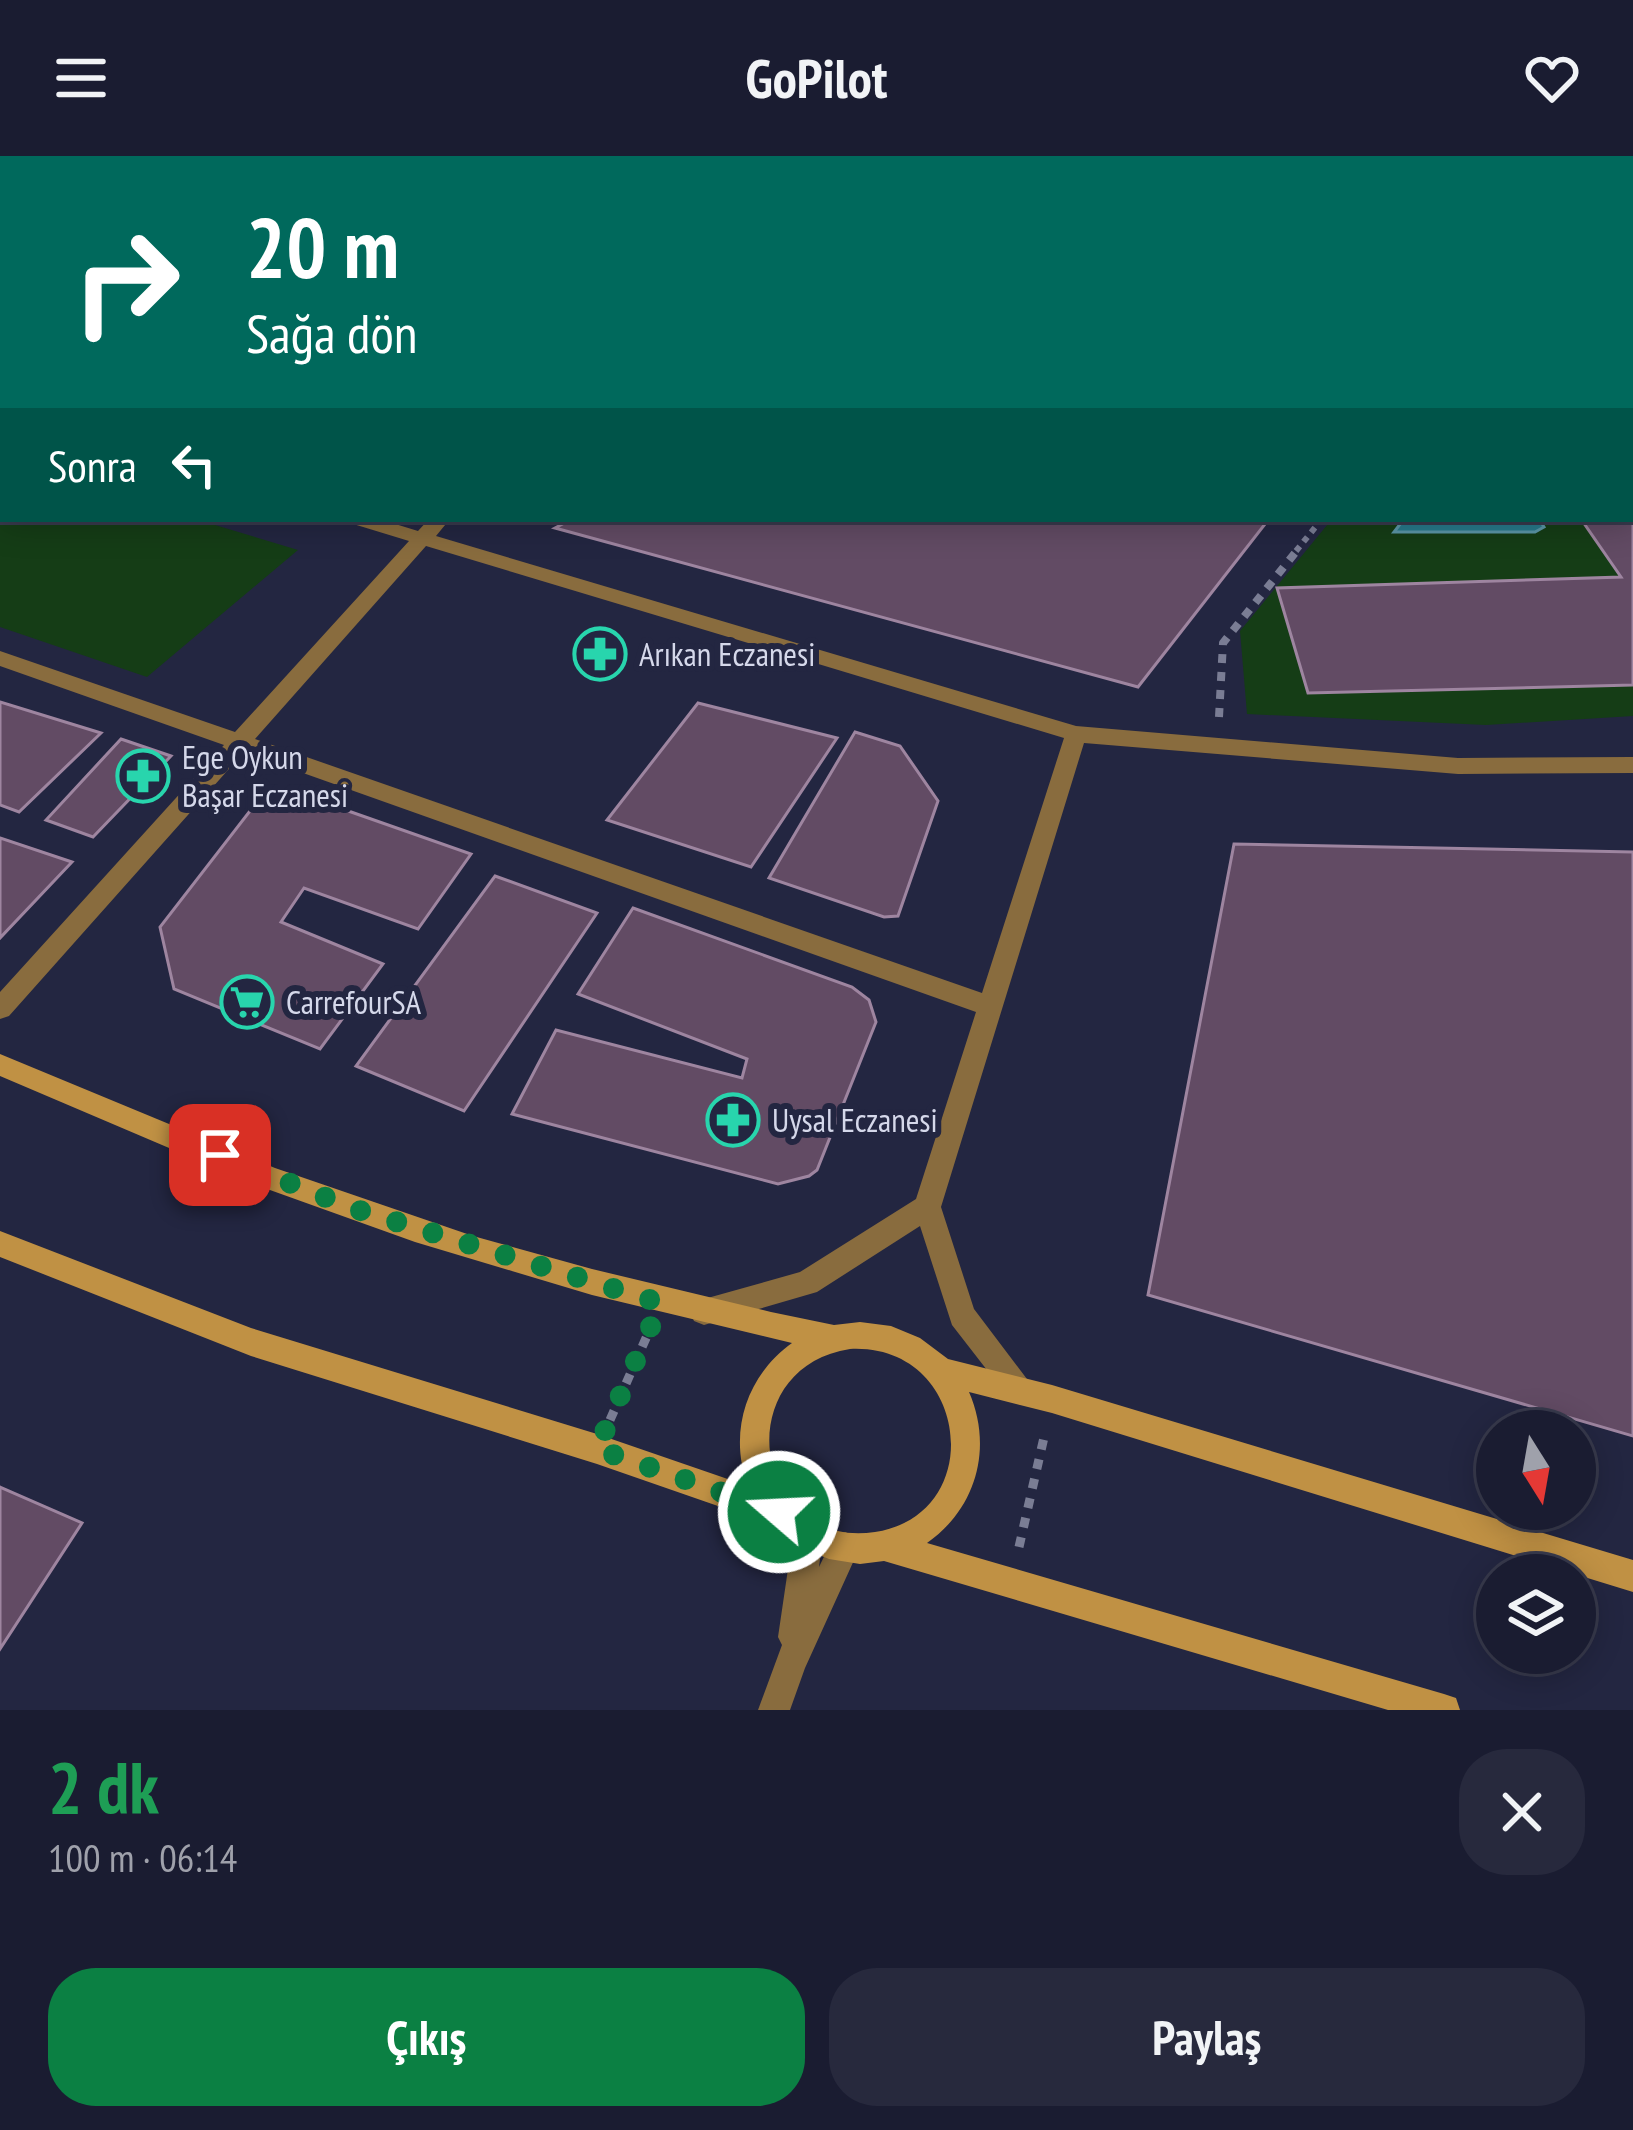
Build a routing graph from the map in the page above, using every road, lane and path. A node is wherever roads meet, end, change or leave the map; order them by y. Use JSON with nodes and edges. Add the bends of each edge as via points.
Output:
{"nodes":[{"id":1,"x":367,"y":522,"type":"edge"},
{"id":2,"x":437,"y":522,"type":"edge"},
{"id":3,"x":1320,"y":522,"type":"edge"},
{"id":4,"x":423,"y":538,"type":"junction"},
{"id":5,"x":0,"y":658,"type":"edge"},
{"id":6,"x":1076,"y":734,"type":"junction"},
{"id":7,"x":240,"y":742,"type":"junction"},
{"id":8,"x":1217,"y":749,"type":"junction"},
{"id":9,"x":1633,"y":765,"type":"edge"},
{"id":10,"x":992,"y":1007,"type":"junction"},
{"id":11,"x":0,"y":1009,"type":"edge"},
{"id":12,"x":0,"y":1065,"type":"edge"},
{"id":13,"x":927,"y":1207,"type":"junction"},
{"id":14,"x":0,"y":1244,"type":"edge"},
{"id":15,"x":661,"y":1303,"type":"junction"},
{"id":16,"x":703,"y":1312,"type":"junction"},
{"id":17,"x":832,"y":1338,"type":"junction"},
{"id":18,"x":937,"y":1370,"type":"junction"},
{"id":19,"x":1021,"y":1391,"type":"junction"},
{"id":20,"x":1052,"y":1399,"type":"junction"},
{"id":21,"x":597,"y":1449,"type":"junction"},
{"id":22,"x":779,"y":1512,"type":"junction"},
{"id":23,"x":808,"y":1535,"type":"junction"},
{"id":24,"x":884,"y":1546,"type":"junction"},
{"id":25,"x":844,"y":1547,"type":"junction"},
{"id":26,"x":1633,"y":1576,"type":"edge"},
{"id":27,"x":1011,"y":1583,"type":"junction"},
{"id":28,"x":790,"y":1663,"type":"junction"},
{"id":29,"x":774,"y":1710,"type":"edge"},
{"id":30,"x":1444,"y":1710,"type":"edge"}],
"edges":[{"from":1,"to":4,"type":"street"},
{"from":2,"to":4,"type":"street"},
{"from":3,"to":8,"type":"path","via":[[1223,644]]},
{"from":4,"to":6,"type":"street"},
{"from":4,"to":7,"type":"street"},
{"from":5,"to":7,"type":"street"},
{"from":6,"to":8,"type":"street"},
{"from":6,"to":10,"type":"street"},
{"from":7,"to":10,"type":"street"},
{"from":7,"to":11,"type":"street"},
{"from":8,"to":9,"type":"street","via":[[1459,766]]},
{"from":10,"to":13,"type":"street"},
{"from":12,"to":15,"type":"main road","via":[[352,1208]]},
{"from":13,"to":16,"type":"street","via":[[807,1283]]},
{"from":13,"to":19,"type":"street","via":[[962,1316]]},
{"from":14,"to":21,"type":"main road","via":[[250,1342]]},
{"from":15,"to":16,"type":"main road"},
{"from":15,"to":21,"type":"path"},
{"from":16,"to":17,"type":"main road"},
{"from":17,"to":18,"type":"main road","via":[[910,1345]]},
{"from":17,"to":22,"type":"main road","via":[[800,1352],[757,1407],[759,1480]]},
{"from":18,"to":19,"type":"main road"},
{"from":18,"to":24,"type":"main road","via":[[964,1414],[961,1482],[944,1511]]},
{"from":19,"to":20,"type":"main road"},
{"from":20,"to":26,"type":"main road"},
{"from":20,"to":27,"type":"path"},
{"from":21,"to":22,"type":"main road"},
{"from":22,"to":23,"type":"main road"},
{"from":23,"to":25,"type":"main road"},
{"from":23,"to":28,"type":"street"},
{"from":24,"to":25,"type":"main road"},
{"from":24,"to":27,"type":"main road"},
{"from":25,"to":28,"type":"street"},
{"from":27,"to":30,"type":"main road"},
{"from":28,"to":29,"type":"street"}]}
